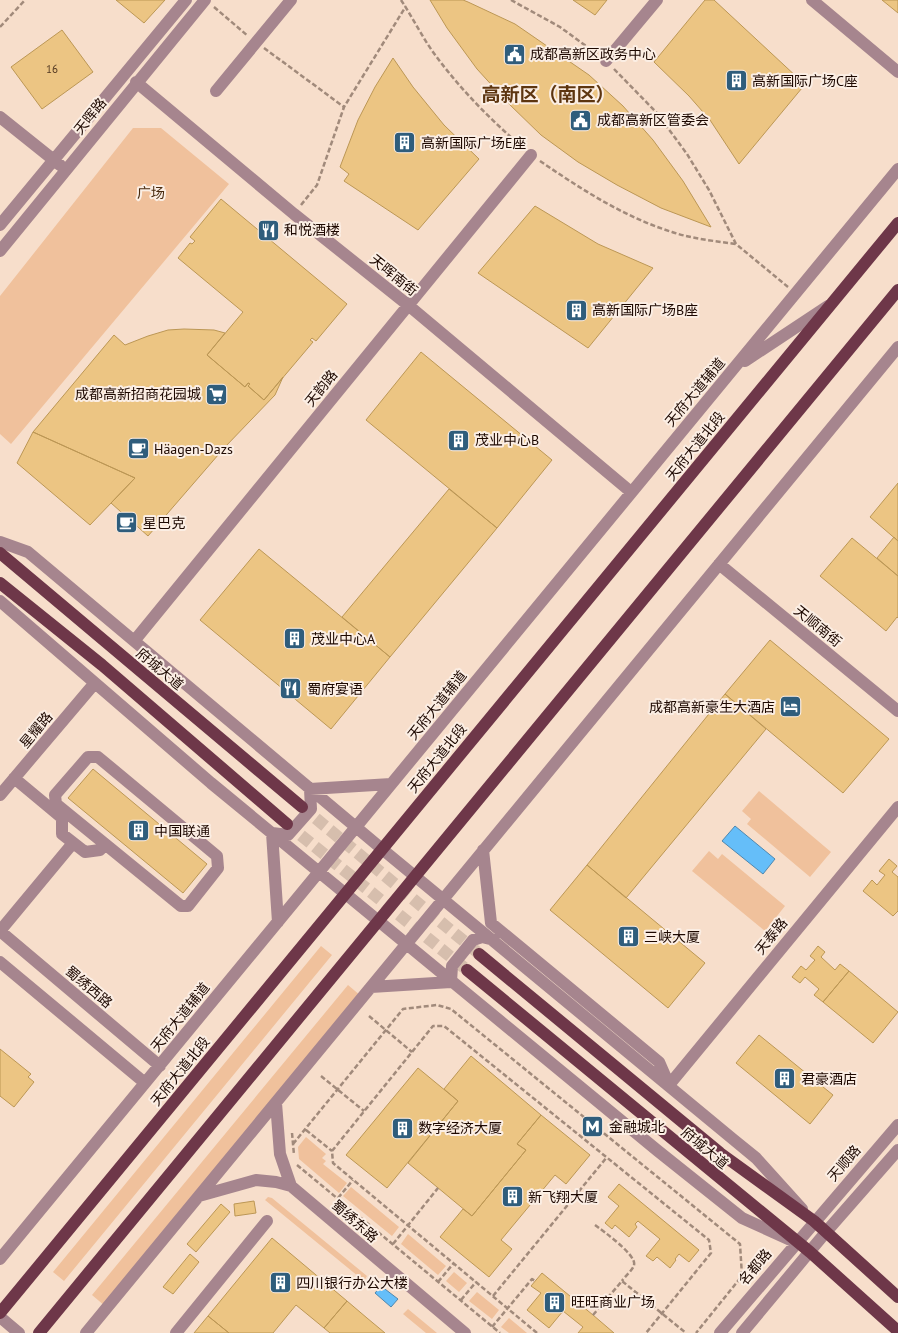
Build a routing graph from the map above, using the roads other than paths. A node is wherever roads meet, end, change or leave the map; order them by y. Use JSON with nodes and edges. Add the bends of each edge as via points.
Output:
{"nodes":[{"id":1,"x":186,"y":0,"type":"edge"},
{"id":2,"x":205,"y":0,"type":"edge"},
{"id":3,"x":291,"y":0,"type":"edge"},
{"id":4,"x":657,"y":0,"type":"edge"},
{"id":5,"x":812,"y":0,"type":"edge"},
{"id":6,"x":606,"y":61,"type":"road end"},
{"id":7,"x":898,"y":72,"type":"edge"},
{"id":8,"x":136,"y":82,"type":"junction"},
{"id":9,"x":216,"y":92,"type":"dead end"},
{"id":10,"x":0,"y":117,"type":"edge"},
{"id":11,"x":531,"y":154,"type":"road end"},
{"id":12,"x":55,"y":160,"type":"junction"},
{"id":13,"x":898,"y":169,"type":"edge"},
{"id":14,"x":65,"y":170,"type":"junction"},
{"id":15,"x":898,"y":223,"type":"edge"},
{"id":16,"x":0,"y":225,"type":"edge"},
{"id":17,"x":0,"y":251,"type":"edge"},
{"id":18,"x":898,"y":290,"type":"edge"},
{"id":19,"x":832,"y":303,"type":"junction"},
{"id":20,"x":408,"y":305,"type":"junction"},
{"id":21,"x":898,"y":347,"type":"edge"},
{"id":22,"x":733,"y":370,"type":"junction"},
{"id":23,"x":632,"y":492,"type":"junction"},
{"id":24,"x":0,"y":542,"type":"edge"},
{"id":25,"x":0,"y":553,"type":"edge"},
{"id":26,"x":719,"y":564,"type":"junction"},
{"id":27,"x":0,"y":583,"type":"edge"},
{"id":28,"x":0,"y":601,"type":"edge"},
{"id":29,"x":134,"y":640,"type":"junction"},
{"id":30,"x":94,"y":684,"type":"junction"},
{"id":31,"x":898,"y":711,"type":"edge"},
{"id":32,"x":14,"y":778,"type":"junction"},
{"id":33,"x":391,"y":784,"type":"junction"},
{"id":34,"x":310,"y":788,"type":"junction"},
{"id":35,"x":0,"y":795,"type":"edge"},
{"id":36,"x":54,"y":807,"type":"junction"},
{"id":37,"x":302,"y":807,"type":"tunnel mouth"},
{"id":38,"x":898,"y":807,"type":"edge"},
{"id":39,"x":288,"y":824,"type":"tunnel mouth"},
{"id":40,"x":356,"y":827,"type":"junction"},
{"id":41,"x":272,"y":833,"type":"junction"},
{"id":42,"x":73,"y":843,"type":"junction"},
{"id":43,"x":105,"y":844,"type":"junction"},
{"id":44,"x":382,"y":849,"type":"junction"},
{"id":45,"x":483,"y":850,"type":"junction"},
{"id":46,"x":319,"y":872,"type":"junction"},
{"id":47,"x":415,"y":876,"type":"junction"},
{"id":48,"x":346,"y":894,"type":"junction"},
{"id":49,"x":443,"y":899,"type":"junction"},
{"id":50,"x":378,"y":921,"type":"junction"},
{"id":51,"x":278,"y":922,"type":"junction"},
{"id":52,"x":0,"y":931,"type":"edge"},
{"id":53,"x":494,"y":940,"type":"junction"},
{"id":54,"x":406,"y":944,"type":"junction"},
{"id":55,"x":479,"y":954,"type":"tunnel mouth"},
{"id":56,"x":0,"y":962,"type":"edge"},
{"id":57,"x":467,"y":970,"type":"tunnel mouth"},
{"id":58,"x":451,"y":982,"type":"junction"},
{"id":59,"x":371,"y":986,"type":"junction"},
{"id":60,"x":160,"y":1066,"type":"junction"},
{"id":61,"x":145,"y":1083,"type":"junction"},
{"id":62,"x":669,"y":1085,"type":"junction"},
{"id":63,"x":276,"y":1103,"type":"junction"},
{"id":64,"x":898,"y":1125,"type":"edge"},
{"id":65,"x":898,"y":1150,"type":"edge"},
{"id":66,"x":291,"y":1186,"type":"junction"},
{"id":67,"x":199,"y":1196,"type":"junction"},
{"id":68,"x":267,"y":1220,"type":"dead end"},
{"id":69,"x":814,"y":1221,"type":"junction"},
{"id":70,"x":826,"y":1232,"type":"junction"},
{"id":71,"x":796,"y":1242,"type":"junction"},
{"id":72,"x":810,"y":1252,"type":"junction"},
{"id":73,"x":0,"y":1259,"type":"edge"},
{"id":74,"x":898,"y":1297,"type":"edge"},
{"id":75,"x":0,"y":1315,"type":"edge"},
{"id":76,"x":898,"y":1331,"type":"edge"},
{"id":77,"x":19,"y":1333,"type":"edge"},
{"id":78,"x":39,"y":1333,"type":"edge"},
{"id":79,"x":86,"y":1333,"type":"edge"},
{"id":80,"x":176,"y":1333,"type":"edge"},
{"id":81,"x":465,"y":1333,"type":"edge"},
{"id":82,"x":720,"y":1333,"type":"edge"},
{"id":83,"x":742,"y":1333,"type":"edge"}],
"edges":[{"from":1,"to":12,"type":"street","name":"天晖路"},
{"from":2,"to":8,"type":"street","name":"天晖路"},
{"from":3,"to":9,"type":"street"},
{"from":4,"to":6,"type":"street"},
{"from":5,"to":7,"type":"street"},
{"from":8,"to":14,"type":"street","name":"天晖路"},
{"from":8,"to":20,"type":"street","name":"天晖南街"},
{"from":10,"to":12,"type":"street"},
{"from":11,"to":20,"type":"street","name":"天韵路"},
{"from":12,"to":14,"type":"street"},
{"from":12,"to":16,"type":"street","name":"天晖路"},
{"from":13,"to":22,"type":"street","name":"天府大道辅道"},
{"from":14,"to":17,"type":"street","name":"天晖路"},
{"from":15,"to":19,"type":"main road","name":"天府大道北段"},
{"from":18,"to":47,"type":"main road"},
{"from":19,"to":22,"type":"street"},
{"from":19,"to":44,"type":"main road","name":"天府大道北段"},
{"from":20,"to":23,"type":"street","name":"天晖南街"},
{"from":20,"to":29,"type":"street","name":"天韵路"},
{"from":21,"to":26,"type":"street"},
{"from":22,"to":23,"type":"street","name":"天府大道辅道"},
{"from":23,"to":33,"type":"street","name":"天府大道辅道"},
{"from":24,"to":29,"type":"street","via":[[28,552]]},
{"from":25,"to":37,"type":"main road","name":"府城大道"},
{"from":26,"to":31,"type":"street","name":"天顺南街"},
{"from":26,"to":45,"type":"street"},
{"from":27,"to":39,"type":"main road"},
{"from":28,"to":30,"type":"street"},
{"from":29,"to":34,"type":"street"},
{"from":30,"to":32,"type":"street","name":"星耀路"},
{"from":30,"to":41,"type":"street"},
{"from":32,"to":35,"type":"street","name":"星耀路"},
{"from":32,"to":36,"type":"street"},
{"from":33,"to":34,"type":"street"},
{"from":33,"to":40,"type":"street","name":"天府大道辅道"},
{"from":34,"to":40,"type":"street"},
{"from":34,"to":41,"type":"street","via":[[311,809],[288,835]]},
{"from":36,"to":42,"type":"street","via":[[62,818],[62,834]]},
{"from":36,"to":43,"type":"street"},
{"from":36,"to":43,"type":"street","via":[[55,795],[88,757],[98,757],[217,856],[218,868],[188,906],[181,906]]},
{"from":38,"to":62,"type":"street","name":"天泰路"},
{"from":40,"to":44,"type":"street"},
{"from":40,"to":46,"type":"street","name":"天府大道辅道"},
{"from":41,"to":46,"type":"street"},
{"from":41,"to":51,"type":"street"},
{"from":42,"to":43,"type":"street","via":[[85,852],[100,850]]},
{"from":42,"to":52,"type":"street"},
{"from":44,"to":47,"type":"street"},
{"from":44,"to":48,"type":"main road","name":"天府大道北段"},
{"from":45,"to":49,"type":"street"},
{"from":45,"to":62,"type":"street","via":[[491,923],[659,1062]]},
{"from":46,"to":48,"type":"street"},
{"from":46,"to":51,"type":"street","name":"天府大道辅道"},
{"from":47,"to":49,"type":"street"},
{"from":47,"to":50,"type":"main road"},
{"from":48,"to":50,"type":"street"},
{"from":48,"to":75,"type":"main road","name":"天府大道北段"},
{"from":49,"to":53,"type":"street"},
{"from":49,"to":54,"type":"street"},
{"from":50,"to":54,"type":"street"},
{"from":50,"to":78,"type":"main road"},
{"from":51,"to":60,"type":"street","name":"天府大道辅道"},
{"from":52,"to":60,"type":"street","name":"蜀绣西路"},
{"from":53,"to":58,"type":"street","via":[[482,937],[473,940],[452,966]]},
{"from":53,"to":62,"type":"street"},
{"from":54,"to":58,"type":"street"},
{"from":54,"to":59,"type":"street"},
{"from":55,"to":69,"type":"main road","name":"府城大道","via":[[720,1153]]},
{"from":56,"to":61,"type":"street"},
{"from":57,"to":71,"type":"main road","name":"府城大道"},
{"from":58,"to":59,"type":"street"},
{"from":58,"to":71,"type":"street","via":[[742,1218]]},
{"from":59,"to":63,"type":"street"},
{"from":60,"to":61,"type":"street","name":"天府大道辅道"},
{"from":61,"to":73,"type":"street","name":"天府大道辅道"},
{"from":62,"to":69,"type":"street","via":[[756,1158]]},
{"from":63,"to":66,"type":"street","via":[[280,1154]]},
{"from":63,"to":67,"type":"street"},
{"from":64,"to":69,"type":"street","name":"天顺路"},
{"from":65,"to":70,"type":"street"},
{"from":66,"to":67,"type":"street","via":[[256,1180]]},
{"from":66,"to":81,"type":"street","name":"蜀绣东路"},
{"from":67,"to":79,"type":"street"},
{"from":68,"to":80,"type":"street"},
{"from":69,"to":70,"type":"main road","name":"府城大道"},
{"from":69,"to":71,"type":"street","name":"名都路"},
{"from":70,"to":72,"type":"street"},
{"from":70,"to":74,"type":"main road","name":"府城大道"},
{"from":71,"to":72,"type":"main road","name":"府城大道"},
{"from":71,"to":82,"type":"street","name":"名都路"},
{"from":72,"to":76,"type":"main road","name":"府城大道"},
{"from":72,"to":83,"type":"street"},
{"from":75,"to":77,"type":"street"}]}
